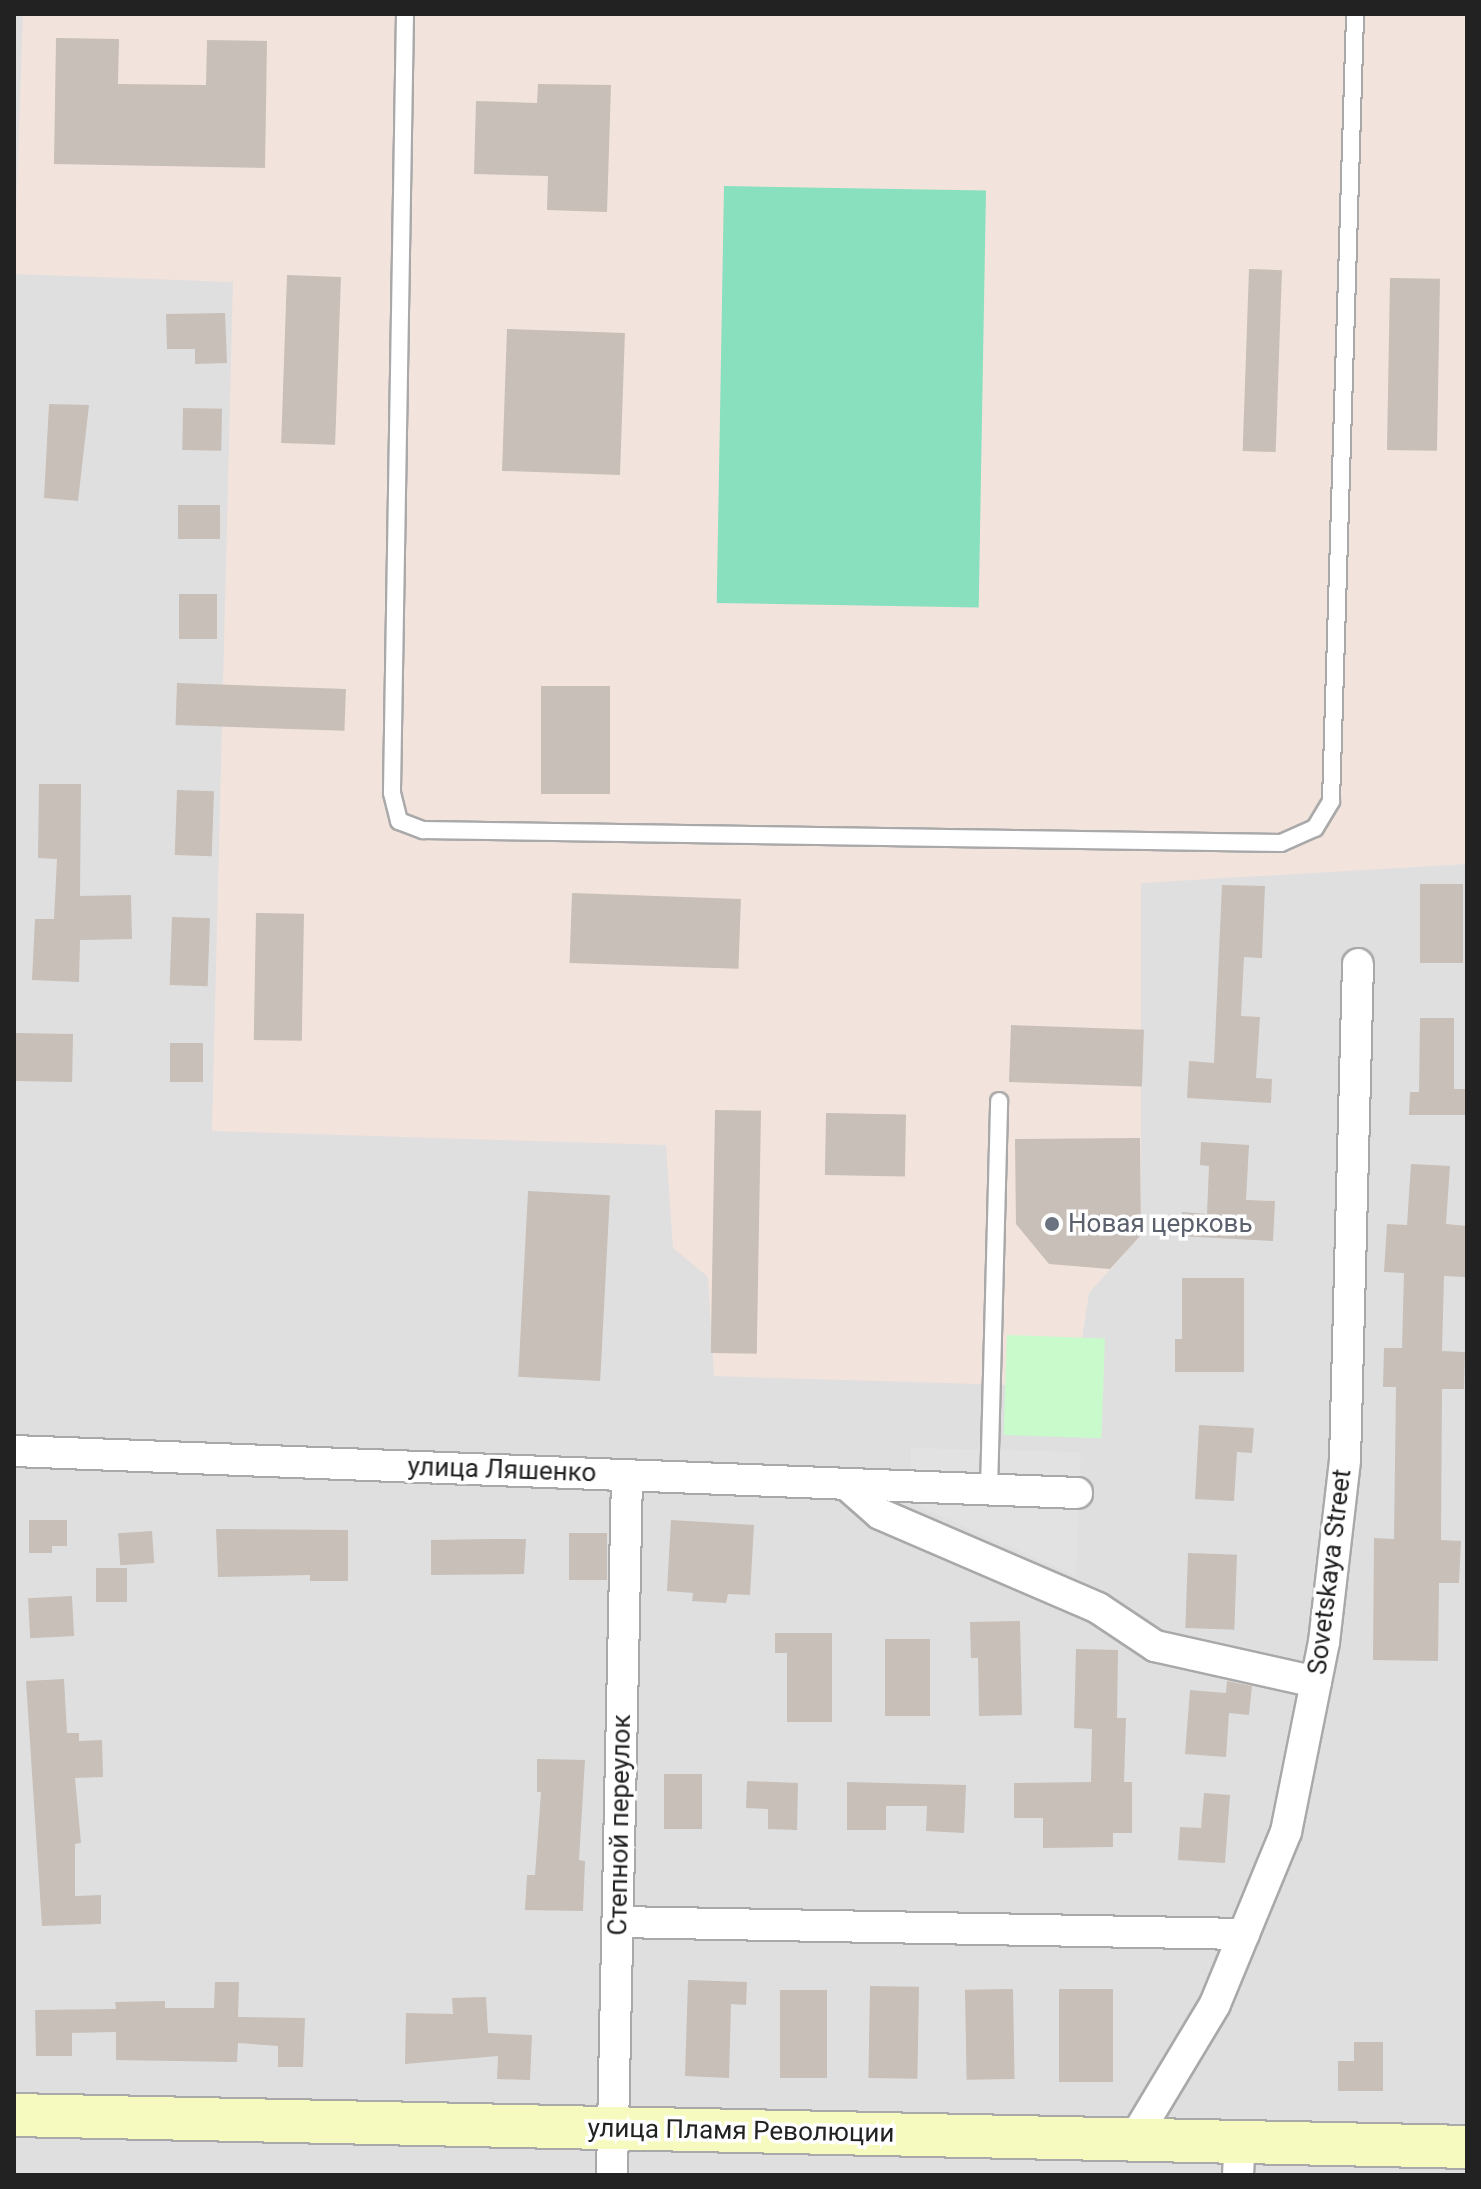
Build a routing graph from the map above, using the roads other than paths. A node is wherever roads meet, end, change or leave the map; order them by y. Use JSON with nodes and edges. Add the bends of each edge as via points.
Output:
{"nodes":[{"id":1,"x":405,"y":14,"type":"edge"},
{"id":2,"x":1355,"y":14,"type":"edge"},
{"id":3,"x":1358,"y":964,"type":"dead end"},
{"id":4,"x":999,"y":1101,"type":"dead end"},
{"id":5,"x":14,"y":1451,"type":"edge"},
{"id":6,"x":627,"y":1475,"type":"junction"},
{"id":7,"x":846,"y":1484,"type":"junction"},
{"id":8,"x":989,"y":1489,"type":"junction"},
{"id":9,"x":1077,"y":1493,"type":"dead end"},
{"id":10,"x":1316,"y":1682,"type":"junction"},
{"id":11,"x":618,"y":1922,"type":"junction"},
{"id":12,"x":1244,"y":1934,"type":"junction"},
{"id":13,"x":14,"y":2115,"type":"edge"},
{"id":14,"x":613,"y":2128,"type":"junction"},
{"id":15,"x":1134,"y":2139,"type":"junction"},
{"id":16,"x":1467,"y":2147,"type":"edge"},
{"id":17,"x":1239,"y":2158,"type":"edge"},
{"id":18,"x":612,"y":2175,"type":"edge"}],
"edges":[{"from":1,"to":2,"type":"lane","via":[[392,793],[399,821],[423,830],[1281,843],[1315,828],[1331,801]]},
{"from":3,"to":10,"type":"street","name":"Sovetskaya Street","via":[[1345,1460]]},
{"from":4,"to":8,"type":"lane"},
{"from":5,"to":6,"type":"street","name":"улица Ляшенко"},
{"from":6,"to":7,"type":"street","name":"улица Ляшенко"},
{"from":6,"to":11,"type":"street","name":"Степной переулок"},
{"from":7,"to":8,"type":"street","name":"улица Ляшенко"},
{"from":7,"to":10,"type":"street","via":[[880,1514],[1098,1608],[1155,1646]]},
{"from":8,"to":9,"type":"street","name":"улица Ляшенко"},
{"from":10,"to":12,"type":"street","name":"Sovetskaya Street","via":[[1286,1832]]},
{"from":11,"to":12,"type":"street"},
{"from":11,"to":14,"type":"street","name":"Степной переулок"},
{"from":12,"to":15,"type":"street","name":"Sovetskaya Street","via":[[1215,2004]]},
{"from":13,"to":14,"type":"street","name":"улица Пламя Революции"},
{"from":14,"to":15,"type":"street","name":"улица Пламя Революции"},
{"from":14,"to":18,"type":"street","name":"Степной переулок"},
{"from":15,"to":17,"type":"street","name":"улица Пламя Революции"},
{"from":16,"to":17,"type":"street","name":"улица Пламя Революции"}]}
